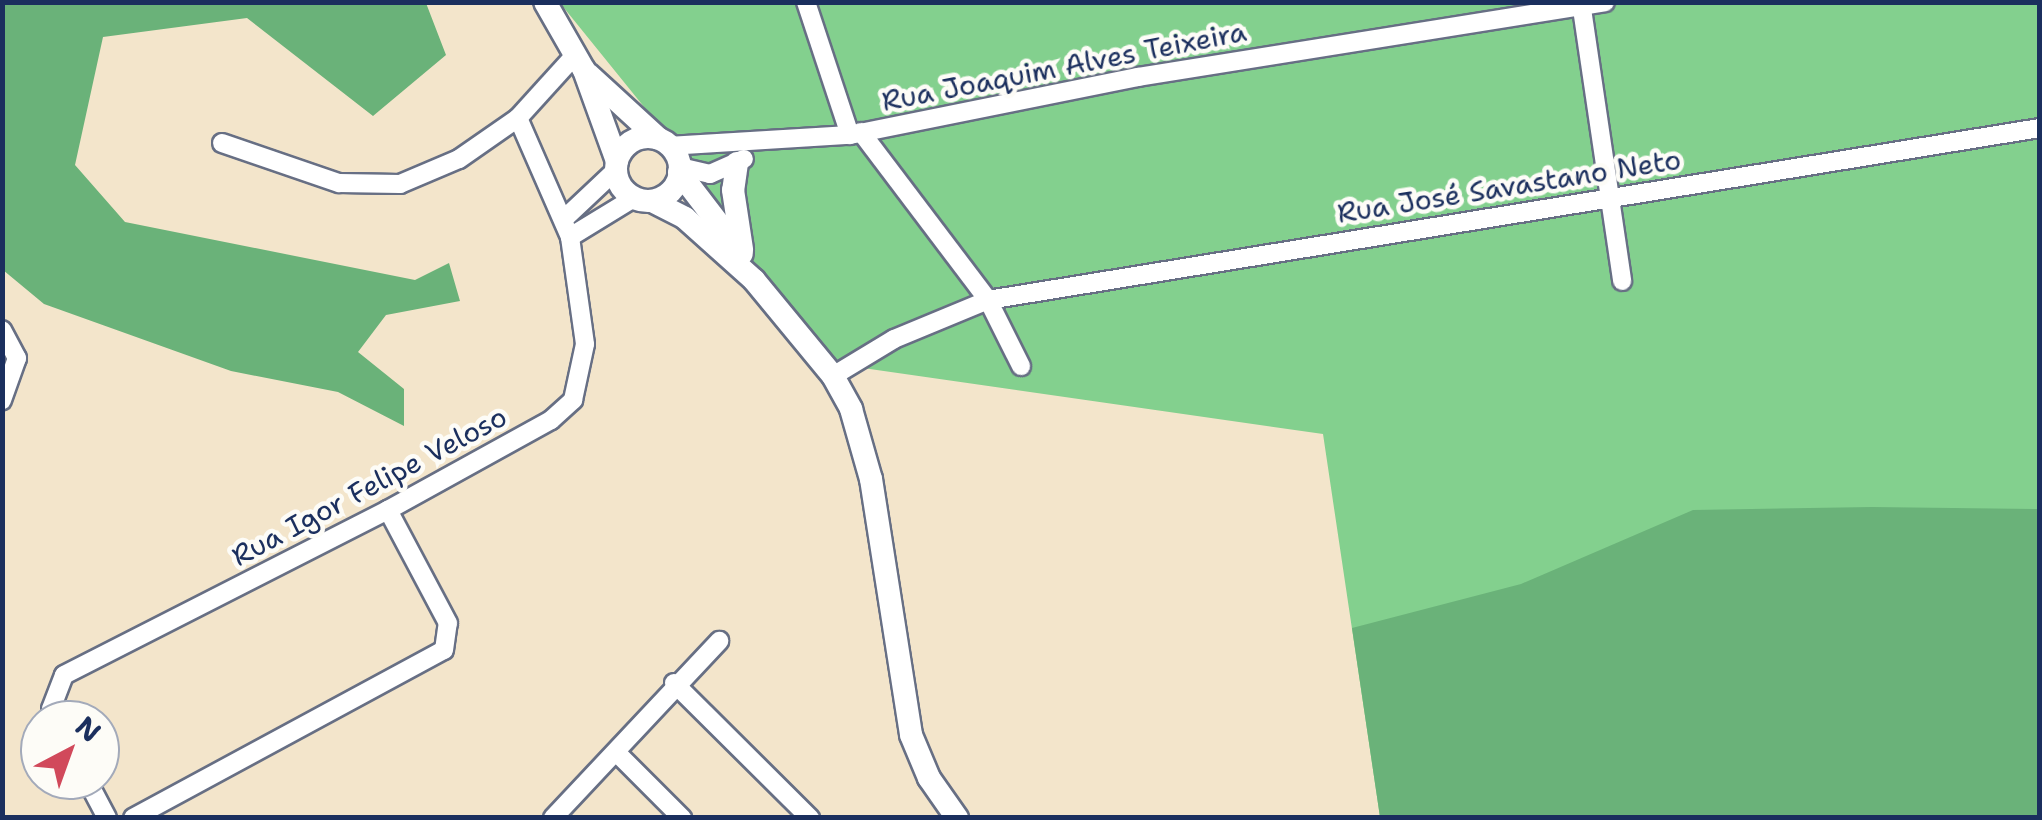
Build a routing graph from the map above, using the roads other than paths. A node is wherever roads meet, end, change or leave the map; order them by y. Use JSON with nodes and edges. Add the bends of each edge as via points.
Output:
{"nodes":[{"id":1,"x":545,"y":2,"type":"edge"},
{"id":2,"x":806,"y":2,"type":"edge"},
{"id":3,"x":1605,"y":2,"type":"edge"},
{"id":4,"x":1581,"y":4,"type":"edge"},
{"id":5,"x":580,"y":62,"type":"junction"},
{"id":6,"x":518,"y":118,"type":"junction"},
{"id":7,"x":2040,"y":128,"type":"edge"},
{"id":8,"x":855,"y":134,"type":"junction"},
{"id":9,"x":222,"y":144,"type":"dead end"},
{"id":10,"x":770,"y":144,"type":"junction"},
{"id":11,"x":672,"y":156,"type":"junction"},
{"id":12,"x":737,"y":163,"type":"junction"},
{"id":13,"x":616,"y":166,"type":"junction"},
{"id":14,"x":1610,"y":199,"type":"junction"},
{"id":15,"x":643,"y":200,"type":"junction"},
{"id":16,"x":567,"y":228,"type":"junction"},
{"id":17,"x":744,"y":257,"type":"junction"},
{"id":18,"x":754,"y":280,"type":"junction"},
{"id":19,"x":1622,"y":281,"type":"dead end"},
{"id":20,"x":988,"y":300,"type":"junction"},
{"id":21,"x":2,"y":330,"type":"edge"},
{"id":22,"x":1021,"y":366,"type":"dead end"},
{"id":23,"x":833,"y":376,"type":"junction"},
{"id":24,"x":2,"y":400,"type":"edge"},
{"id":25,"x":388,"y":510,"type":"junction"},
{"id":26,"x":718,"y":641,"type":"dead end"},
{"id":27,"x":674,"y":683,"type":"junction"},
{"id":28,"x":54,"y":700,"type":"edge"},
{"id":29,"x":618,"y":754,"type":"junction"},
{"id":30,"x":559,"y":816,"type":"edge"},
{"id":31,"x":132,"y":818,"type":"edge"},
{"id":32,"x":682,"y":818,"type":"edge"},
{"id":33,"x":810,"y":818,"type":"edge"},
{"id":34,"x":957,"y":818,"type":"edge"}],
"edges":[{"from":1,"to":5,"type":"street"},
{"from":2,"to":8,"type":"street"},
{"from":3,"to":4,"type":"street","name":"Rua Joaquim Alves Teixeira"},
{"from":4,"to":8,"type":"street","name":"Rua Joaquim Alves Teixeira","via":[[1138,77]]},
{"from":4,"to":14,"type":"street"},
{"from":5,"to":6,"type":"street"},
{"from":5,"to":11,"type":"street"},
{"from":5,"to":13,"type":"street"},
{"from":6,"to":9,"type":"street","via":[[459,159],[378,186],[339,182]]},
{"from":6,"to":16,"type":"street","name":"Rua Igor Felipe Veloso"},
{"from":7,"to":14,"type":"street","name":"Rua José Savastano Neto"},
{"from":8,"to":10,"type":"street","name":"Rua Joaquim Alves Teixeira"},
{"from":8,"to":20,"type":"street"},
{"from":10,"to":11,"type":"street","name":"Rua Joaquim Alves Teixeira"},
{"from":10,"to":12,"type":"street"},
{"from":11,"to":12,"type":"street","via":[[710,174]]},
{"from":11,"to":13,"type":"street","via":[[638,139]]},
{"from":11,"to":15,"type":"street","via":[[671,191]]},
{"from":11,"to":17,"type":"street"},
{"from":12,"to":17,"type":"street","via":[[733,190]]},
{"from":13,"to":15,"type":"street"},
{"from":13,"to":16,"type":"street"},
{"from":14,"to":19,"type":"street"},
{"from":14,"to":20,"type":"street","name":"Rua José Savastano Neto"},
{"from":15,"to":16,"type":"street"},
{"from":15,"to":18,"type":"street","via":[[694,224]]},
{"from":16,"to":25,"type":"street","name":"Rua Igor Felipe Veloso","via":[[585,344],[574,400]]},
{"from":17,"to":18,"type":"street"},
{"from":18,"to":23,"type":"street"},
{"from":20,"to":22,"type":"street"},
{"from":20,"to":23,"type":"street","name":"Rua José Savastano Neto","via":[[894,339]]},
{"from":21,"to":24,"type":"street","via":[[18,358]]},
{"from":23,"to":34,"type":"street","via":[[863,440],[911,735],[924,769]]},
{"from":25,"to":28,"type":"street","name":"Rua Igor Felipe Veloso","via":[[64,675]]},
{"from":25,"to":31,"type":"street","via":[[448,624],[444,650]]},
{"from":26,"to":27,"type":"street"},
{"from":27,"to":29,"type":"street"},
{"from":27,"to":33,"type":"street"},
{"from":29,"to":30,"type":"street"},
{"from":29,"to":32,"type":"street"}]}
